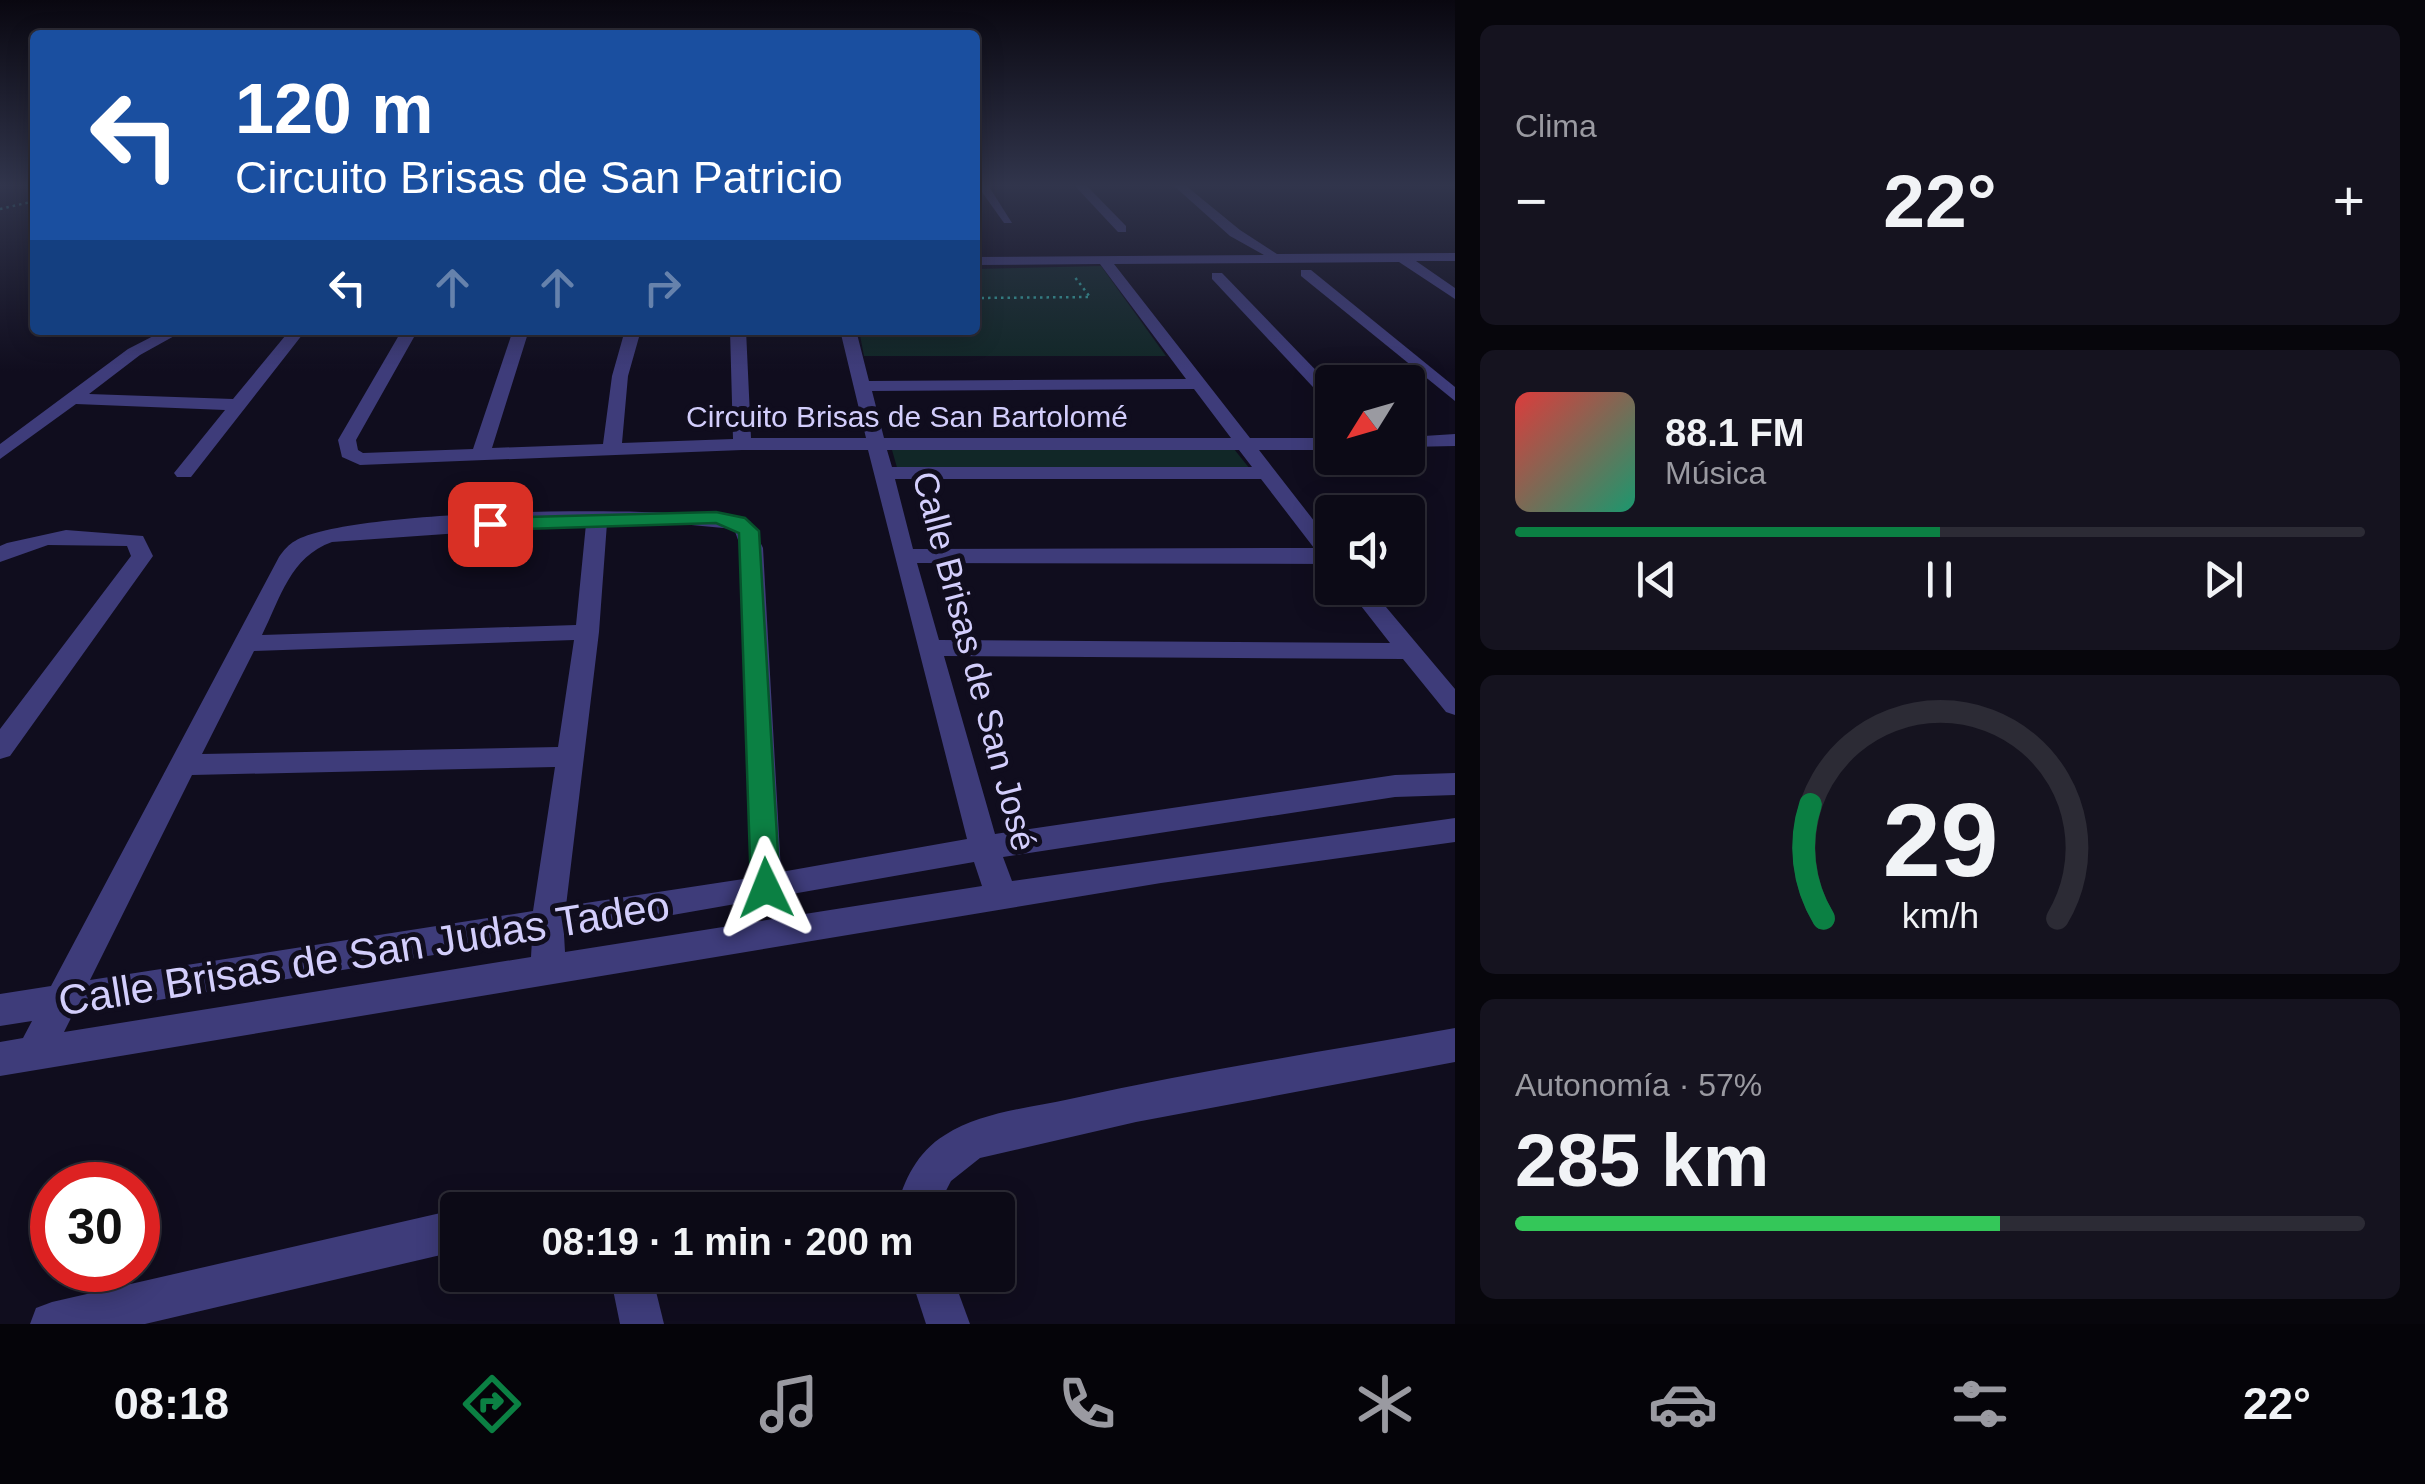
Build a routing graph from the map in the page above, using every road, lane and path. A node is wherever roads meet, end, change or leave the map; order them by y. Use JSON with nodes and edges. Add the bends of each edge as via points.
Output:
{"nodes":[{"id":1,"x":1260,"y":247,"type":"edge"},
{"id":2,"x":1455,"y":256,"type":"edge"},
{"id":3,"x":1280,"y":257,"type":"junction"},
{"id":4,"x":1400,"y":257,"type":"junction"},
{"id":5,"x":1102,"y":258,"type":"junction"},
{"id":6,"x":980,"y":261,"type":"edge"},
{"id":7,"x":1070,"y":271,"type":"dead end"},
{"id":8,"x":1306,"y":273,"type":"dead end"},
{"id":9,"x":1217,"y":276,"type":"dead end"},
{"id":10,"x":1455,"y":295,"type":"edge"},
{"id":11,"x":980,"y":300,"type":"edge"},
{"id":12,"x":168,"y":335,"type":"edge"},
{"id":13,"x":294,"y":335,"type":"edge"},
{"id":14,"x":407,"y":335,"type":"edge"},
{"id":15,"x":520,"y":335,"type":"edge"},
{"id":16,"x":632,"y":335,"type":"edge"},
{"id":17,"x":738,"y":335,"type":"edge"},
{"id":18,"x":849,"y":335,"type":"edge"},
{"id":19,"x":1315,"y":379,"type":"edge"},
{"id":20,"x":1196,"y":384,"type":"junction"},
{"id":21,"x":860,"y":386,"type":"junction"},
{"id":22,"x":1455,"y":396,"type":"edge"},
{"id":23,"x":77,"y":399,"type":"junction"},
{"id":24,"x":239,"y":405,"type":"junction"},
{"id":25,"x":1455,"y":440,"type":"edge"},
{"id":26,"x":1425,"y":441,"type":"edge"},
{"id":27,"x":742,"y":444,"type":"junction"},
{"id":28,"x":875,"y":444,"type":"junction"},
{"id":29,"x":1315,"y":444,"type":"edge"},
{"id":30,"x":1248,"y":446,"type":"junction"},
{"id":31,"x":612,"y":449,"type":"junction"},
{"id":32,"x":0,"y":453,"type":"edge"},
{"id":33,"x":481,"y":454,"type":"junction"},
{"id":34,"x":885,"y":473,"type":"junction"},
{"id":35,"x":184,"y":474,"type":"dead end"},
{"id":36,"x":1269,"y":474,"type":"junction"},
{"id":37,"x":597,"y":518,"type":"junction"},
{"id":38,"x":1315,"y":535,"type":"edge"},
{"id":39,"x":0,"y":555,"type":"edge"},
{"id":40,"x":904,"y":556,"type":"junction"},
{"id":41,"x":1315,"y":556,"type":"edge"},
{"id":42,"x":1373,"y":605,"type":"edge"},
{"id":43,"x":586,"y":632,"type":"junction"},
{"id":44,"x":248,"y":643,"type":"junction"},
{"id":45,"x":931,"y":648,"type":"junction"},
{"id":46,"x":1412,"y":651,"type":"junction"},
{"id":47,"x":1455,"y":706,"type":"edge"},
{"id":48,"x":0,"y":749,"type":"edge"},
{"id":49,"x":570,"y":756,"type":"junction"},
{"id":50,"x":183,"y":765,"type":"junction"},
{"id":51,"x":1455,"y":784,"type":"edge"},
{"id":52,"x":1455,"y":830,"type":"edge"},
{"id":53,"x":984,"y":848,"type":"junction"},
{"id":54,"x":766,"y":888,"type":"junction"},
{"id":55,"x":1002,"y":896,"type":"junction"},
{"id":56,"x":548,"y":921,"type":"junction"},
{"id":57,"x":548,"y":969,"type":"junction"},
{"id":58,"x":64,"y":999,"type":"junction"},
{"id":59,"x":0,"y":1010,"type":"edge"},
{"id":60,"x":1455,"y":1044,"type":"edge"},
{"id":61,"x":35,"y":1052,"type":"junction"},
{"id":62,"x":0,"y":1059,"type":"edge"},
{"id":63,"x":923,"y":1192,"type":"edge"},
{"id":64,"x":440,"y":1234,"type":"edge"},
{"id":65,"x":635,"y":1292,"type":"edge"},
{"id":66,"x":937,"y":1292,"type":"edge"},
{"id":67,"x":52,"y":1324,"type":"edge"},
{"id":68,"x":642,"y":1324,"type":"edge"},
{"id":69,"x":948,"y":1324,"type":"edge"}],
"edges":[{"from":1,"to":3,"type":"street"},
{"from":2,"to":4,"type":"street"},
{"from":3,"to":4,"type":"street"},
{"from":3,"to":5,"type":"street"},
{"from":4,"to":10,"type":"street"},
{"from":5,"to":6,"type":"street"},
{"from":5,"to":20,"type":"street"},
{"from":7,"to":11,"type":"path","via":[[1090,297]]},
{"from":8,"to":22,"type":"street"},
{"from":9,"to":19,"type":"street"},
{"from":12,"to":23,"type":"street","via":[[134,352]]},
{"from":13,"to":24,"type":"street"},
{"from":14,"to":33,"type":"street","name":"Circuito Brisas de San Bartolomé","via":[[346,448],[370,460]]},
{"from":15,"to":33,"type":"street"},
{"from":16,"to":31,"type":"street"},
{"from":17,"to":27,"type":"street"},
{"from":18,"to":21,"type":"street","name":"Calle Brisas de San José"},
{"from":20,"to":21,"type":"street"},
{"from":20,"to":30,"type":"street"},
{"from":21,"to":28,"type":"street","name":"Calle Brisas de San José"},
{"from":23,"to":24,"type":"street"},
{"from":23,"to":32,"type":"street"},
{"from":24,"to":35,"type":"street"},
{"from":25,"to":26,"type":"street"},
{"from":27,"to":28,"type":"street","name":"Circuito Brisas de San Bartolomé"},
{"from":27,"to":31,"type":"street","name":"Circuito Brisas de San Bartolomé"},
{"from":28,"to":30,"type":"street","name":"Circuito Brisas de San Bartolomé"},
{"from":28,"to":34,"type":"street","name":"Calle Brisas de San José"},
{"from":29,"to":30,"type":"street","name":"Circuito Brisas de San Bartolomé"},
{"from":30,"to":36,"type":"street"},
{"from":31,"to":33,"type":"street","name":"Circuito Brisas de San Bartolomé"},
{"from":34,"to":36,"type":"street"},
{"from":34,"to":40,"type":"street","name":"Calle Brisas de San José"},
{"from":36,"to":38,"type":"street"},
{"from":37,"to":43,"type":"street"},
{"from":37,"to":44,"type":"street","via":[[347,532],[317,540],[290,557]]},
{"from":37,"to":54,"type":"street","via":[[716,517],[749,531]]},
{"from":39,"to":48,"type":"street","via":[[32,541],[76,538],[135,541],[142,556]]},
{"from":40,"to":41,"type":"street"},
{"from":40,"to":45,"type":"street","name":"Calle Brisas de San José"},
{"from":42,"to":46,"type":"street"},
{"from":43,"to":44,"type":"street"},
{"from":43,"to":49,"type":"street"},
{"from":44,"to":50,"type":"street"},
{"from":45,"to":46,"type":"street"},
{"from":45,"to":53,"type":"street","name":"Calle Brisas de San José"},
{"from":46,"to":47,"type":"street"},
{"from":49,"to":50,"type":"street"},
{"from":49,"to":56,"type":"street"},
{"from":50,"to":58,"type":"street"},
{"from":51,"to":53,"type":"street","name":"Calle Brisas de San Judas Tadeo","via":[[1395,786]]},
{"from":52,"to":55,"type":"street","name":"Calle Brisas de San Judas Tadeo"},
{"from":53,"to":54,"type":"street","name":"Calle Brisas de San Judas Tadeo"},
{"from":53,"to":55,"type":"street","name":"Calle Brisas de San José"},
{"from":54,"to":56,"type":"street","name":"Calle Brisas de San Judas Tadeo"},
{"from":55,"to":57,"type":"street","name":"Calle Brisas de San Judas Tadeo"},
{"from":56,"to":57,"type":"street"},
{"from":56,"to":58,"type":"street","name":"Calle Brisas de San Judas Tadeo"},
{"from":57,"to":61,"type":"street","name":"Calle Brisas de San Judas Tadeo"},
{"from":58,"to":59,"type":"street","name":"Calle Brisas de San Judas Tadeo"},
{"from":58,"to":61,"type":"street"},
{"from":60,"to":63,"type":"street","via":[[977,1139],[954,1148]]},
{"from":61,"to":62,"type":"street","name":"Calle Brisas de San Judas Tadeo"},
{"from":64,"to":67,"type":"street"},
{"from":65,"to":68,"type":"street"},
{"from":66,"to":69,"type":"street"}]}
